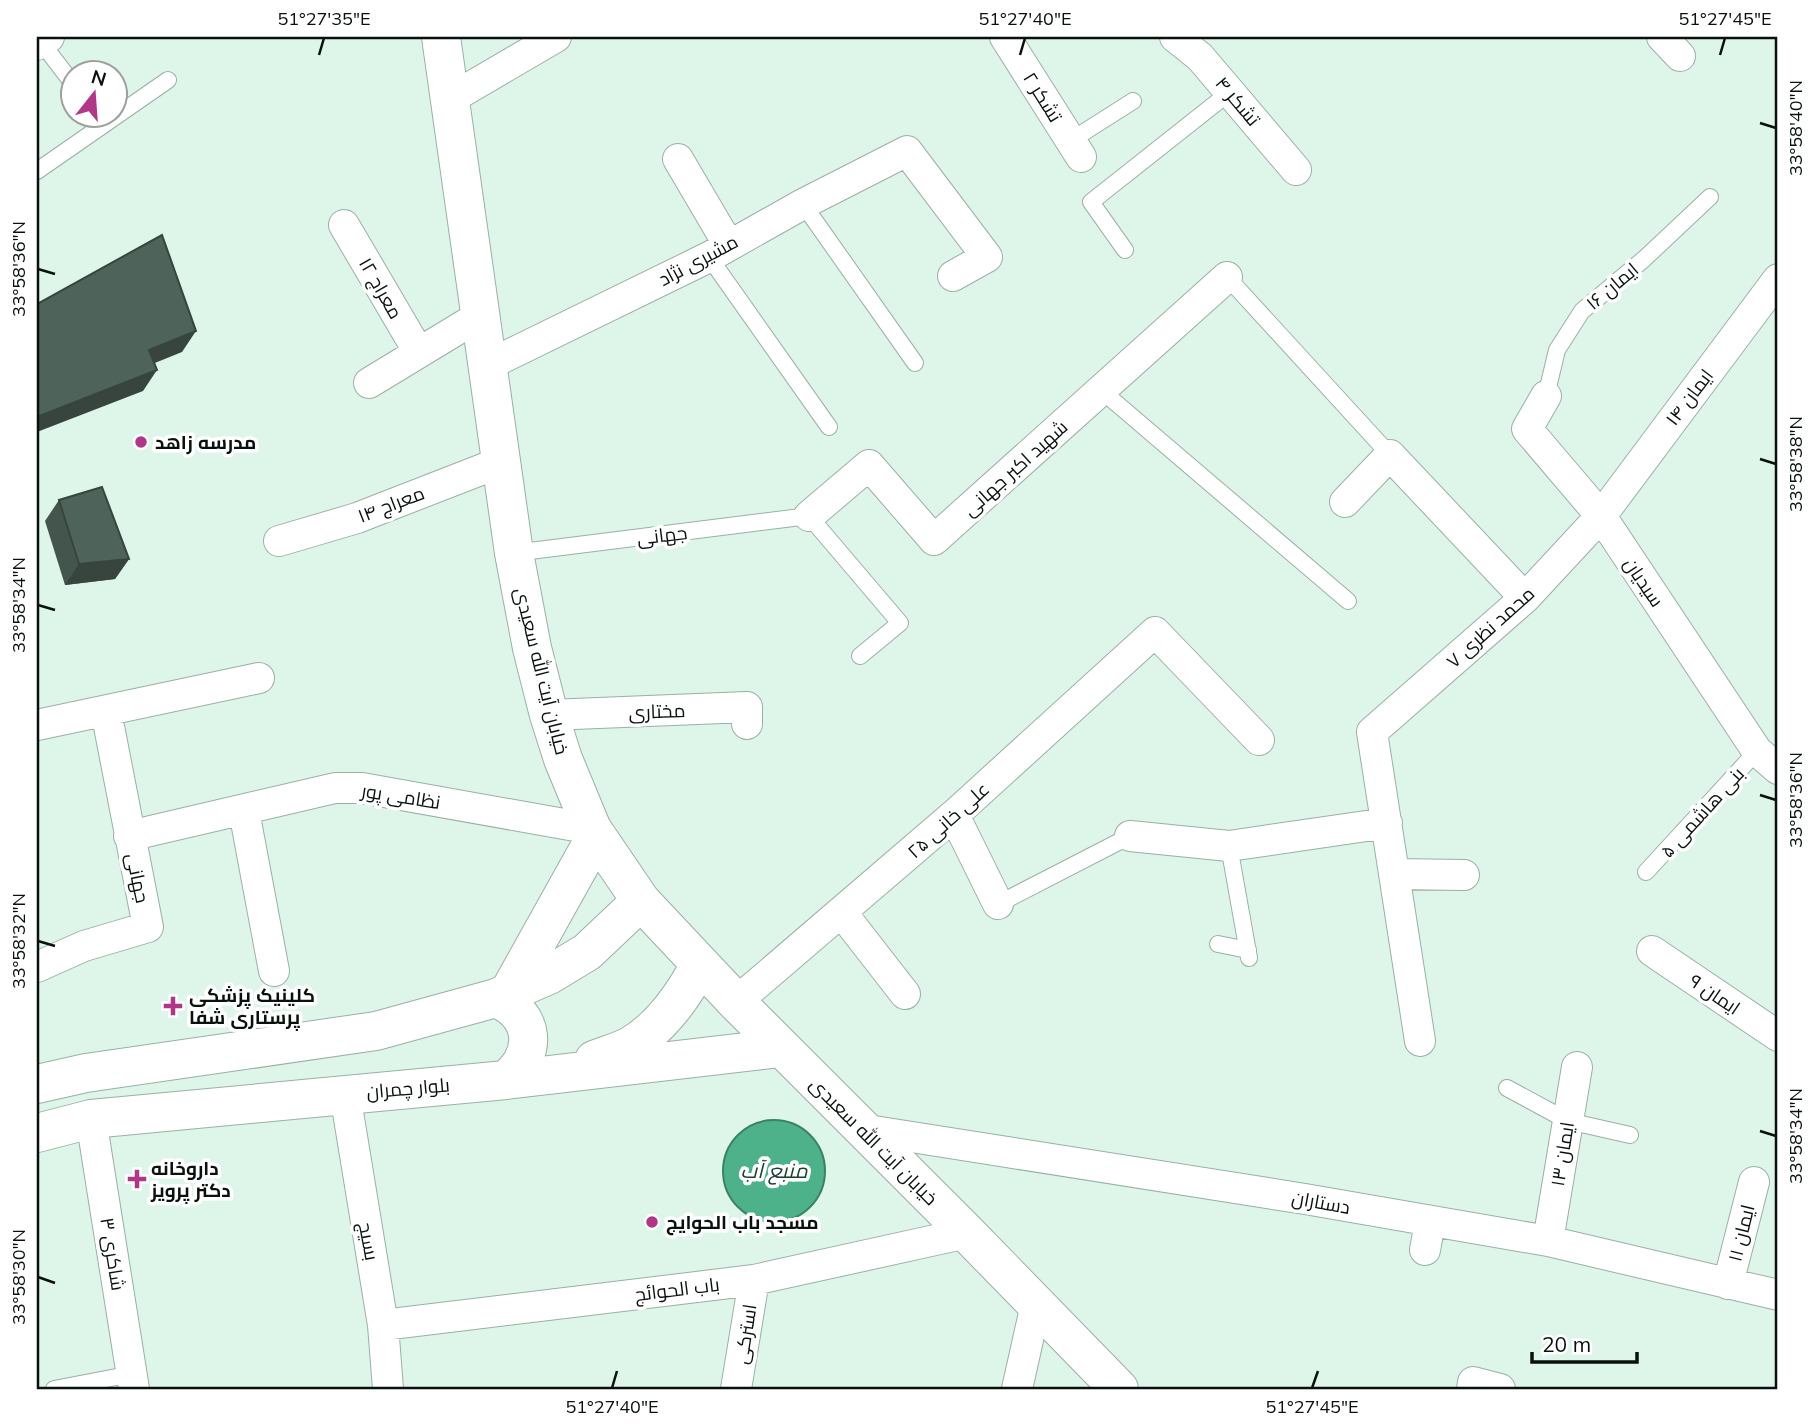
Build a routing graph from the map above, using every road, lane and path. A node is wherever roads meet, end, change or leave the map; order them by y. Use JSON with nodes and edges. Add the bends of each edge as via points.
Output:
{"nodes":[{"id":1,"x":441,"y":37,"type":"edge"},
{"id":2,"x":556,"y":37,"type":"edge"},
{"id":3,"x":1004,"y":37,"type":"edge"},
{"id":4,"x":1175,"y":37,"type":"edge"},
{"id":5,"x":42,"y":41,"type":"edge"},
{"id":6,"x":60,"y":66,"type":"edge"},
{"id":7,"x":168,"y":80,"type":"dead end"},
{"id":8,"x":1230,"y":93,"type":"junction"},
{"id":9,"x":450,"y":99,"type":"junction"},
{"id":10,"x":1133,"y":101,"type":"dead end"},
{"id":11,"x":130,"y":103,"type":"edge"},
{"id":12,"x":88,"y":130,"type":"edge"},
{"id":13,"x":1076,"y":149,"type":"joint"},
{"id":14,"x":678,"y":159,"type":"dead end"},
{"id":15,"x":1296,"y":170,"type":"dead end"},
{"id":16,"x":37,"y":171,"type":"edge"},
{"id":17,"x":1710,"y":197,"type":"dead end"},
{"id":18,"x":803,"y":204,"type":"junction"},
{"id":19,"x":344,"y":225,"type":"dead end"},
{"id":20,"x":1125,"y":250,"type":"dead end"},
{"id":21,"x":719,"y":251,"type":"junction"},
{"id":22,"x":954,"y":276,"type":"dead end"},
{"id":23,"x":1227,"y":277,"type":"joint"},
{"id":24,"x":1778,"y":279,"type":"edge"},
{"id":25,"x":481,"y":316,"type":"junction"},
{"id":26,"x":418,"y":351,"type":"junction"},
{"id":27,"x":915,"y":363,"type":"dead end"},
{"id":28,"x":488,"y":365,"type":"junction"},
{"id":29,"x":369,"y":383,"type":"dead end"},
{"id":30,"x":1102,"y":391,"type":"junction"},
{"id":31,"x":1546,"y":396,"type":"joint"},
{"id":32,"x":829,"y":427,"type":"dead end"},
{"id":33,"x":1390,"y":455,"type":"junction"},
{"id":34,"x":502,"y":462,"type":"junction"},
{"id":35,"x":1345,"y":502,"type":"dead end"},
{"id":36,"x":809,"y":516,"type":"junction"},
{"id":37,"x":1601,"y":516,"type":"junction"},
{"id":38,"x":279,"y":541,"type":"dead end"},
{"id":39,"x":514,"y":553,"type":"junction"},
{"id":40,"x":1525,"y":598,"type":"junction"},
{"id":41,"x":1348,"y":601,"type":"dead end"},
{"id":42,"x":860,"y":656,"type":"dead end"},
{"id":43,"x":259,"y":678,"type":"dead end"},
{"id":44,"x":106,"y":711,"type":"junction"},
{"id":45,"x":549,"y":715,"type":"junction"},
{"id":46,"x":747,"y":724,"type":"dead end"},
{"id":47,"x":37,"y":725,"type":"edge"},
{"id":48,"x":1259,"y":740,"type":"dead end"},
{"id":49,"x":1768,"y":760,"type":"edge"},
{"id":50,"x":244,"y":811,"type":"junction"},
{"id":51,"x":954,"y":815,"type":"junction"},
{"id":52,"x":1387,"y":823,"type":"junction"},
{"id":53,"x":594,"y":832,"type":"junction"},
{"id":54,"x":129,"y":836,"type":"junction"},
{"id":55,"x":1130,"y":836,"type":"joint"},
{"id":56,"x":1229,"y":846,"type":"junction"},
{"id":57,"x":1646,"y":872,"type":"dead end"},
{"id":58,"x":1395,"y":874,"type":"junction"},
{"id":59,"x":1464,"y":875,"type":"dead end"},
{"id":60,"x":640,"y":901,"type":"junction"},
{"id":61,"x":998,"y":904,"type":"joint"},
{"id":62,"x":842,"y":913,"type":"junction"},
{"id":63,"x":1218,"y":944,"type":"dead end"},
{"id":64,"x":1651,"y":951,"type":"dead end"},
{"id":65,"x":700,"y":964,"type":"junction"},
{"id":66,"x":37,"y":967,"type":"edge"},
{"id":67,"x":274,"y":971,"type":"dead end"},
{"id":68,"x":905,"y":994,"type":"dead end"},
{"id":69,"x":503,"y":995,"type":"junction"},
{"id":70,"x":736,"y":1002,"type":"junction"},
{"id":71,"x":1778,"y":1036,"type":"edge"},
{"id":72,"x":1420,"y":1041,"type":"dead end"},
{"id":73,"x":780,"y":1048,"type":"junction"},
{"id":74,"x":1577,"y":1067,"type":"dead end"},
{"id":75,"x":553,"y":1075,"type":"junction"},
{"id":76,"x":506,"y":1080,"type":"junction"},
{"id":77,"x":37,"y":1084,"type":"edge"},
{"id":78,"x":1507,"y":1088,"type":"dead end"},
{"id":79,"x":345,"y":1094,"type":"junction"},
{"id":80,"x":91,"y":1119,"type":"junction"},
{"id":81,"x":1568,"y":1121,"type":"junction"},
{"id":82,"x":861,"y":1129,"type":"junction"},
{"id":83,"x":37,"y":1133,"type":"edge"},
{"id":84,"x":1630,"y":1135,"type":"dead end"},
{"id":85,"x":1754,"y":1182,"type":"dead end"},
{"id":86,"x":968,"y":1233,"type":"junction"},
{"id":87,"x":1548,"y":1241,"type":"junction"},
{"id":88,"x":754,"y":1280,"type":"junction"},
{"id":89,"x":1728,"y":1284,"type":"junction"},
{"id":90,"x":1778,"y":1295,"type":"edge"},
{"id":91,"x":1037,"y":1304,"type":"junction"},
{"id":92,"x":383,"y":1325,"type":"junction"},
{"id":93,"x":133,"y":1382,"type":"edge"},
{"id":94,"x":54,"y":1389,"type":"edge"},
{"id":95,"x":388,"y":1389,"type":"edge"},
{"id":96,"x":736,"y":1389,"type":"edge"},
{"id":97,"x":1017,"y":1389,"type":"edge"},
{"id":98,"x":1118,"y":1389,"type":"edge"},
{"id":99,"x":1472,"y":1389,"type":"edge"},
{"id":100,"x":1500,"y":1389,"type":"edge"}],
"edges":[{"from":1,"to":9,"type":"main road","name":"خیابان آیت الله سعیدی"},
{"from":2,"to":9,"type":"street"},
{"from":3,"to":13,"type":"street","name":"تشکر ۲"},
{"from":4,"to":8,"type":"street","name":"تشکر ۴","via":[[1200,57]]},
{"from":5,"to":6,"type":"lane"},
{"from":7,"to":11,"type":"lane"},
{"from":8,"to":15,"type":"street","name":"تشکر ۴"},
{"from":8,"to":20,"type":"lane","via":[[1091,202]]},
{"from":9,"to":25,"type":"main road","name":"خیابان آیت الله سعیدی"},
{"from":10,"to":13,"type":"lane"},
{"from":12,"to":16,"type":"lane"},
{"from":14,"to":21,"type":"street"},
{"from":17,"to":31,"type":"lane","name":"ایمان ۱۶","via":[[1582,312],[1557,350]]},
{"from":18,"to":21,"type":"street","name":"مشیری نژاد"},
{"from":18,"to":22,"type":"street","name":"مشیری نژاد","via":[[907,150],[987,257]]},
{"from":18,"to":27,"type":"lane"},
{"from":19,"to":26,"type":"street","name":"معراج ۱۲"},
{"from":21,"to":28,"type":"street","name":"مشیری نژاد"},
{"from":21,"to":32,"type":"lane"},
{"from":23,"to":30,"type":"street","name":"شهید اکبر جهانی"},
{"from":23,"to":33,"type":"lane"},
{"from":24,"to":37,"type":"street","name":"ایمان ۱۴"},
{"from":25,"to":26,"type":"street"},
{"from":25,"to":28,"type":"main road","name":"خیابان آیت الله سعیدی"},
{"from":26,"to":29,"type":"street"},
{"from":28,"to":34,"type":"main road","name":"خیابان آیت الله سعیدی"},
{"from":30,"to":36,"type":"street","name":"شهید اکبر جهانی","via":[[934,540],[869,465]]},
{"from":30,"to":41,"type":"lane"},
{"from":31,"to":37,"type":"street","name":"سیدیان","via":[[1528,429]]},
{"from":33,"to":35,"type":"street"},
{"from":33,"to":40,"type":"street"},
{"from":34,"to":38,"type":"street","name":"معراج ۱۴","via":[[357,518]]},
{"from":34,"to":39,"type":"main road","name":"خیابان آیت الله سعیدی"},
{"from":36,"to":39,"type":"lane","name":"جهانی"},
{"from":36,"to":42,"type":"lane","via":[[900,623]]},
{"from":37,"to":40,"type":"street","name":"محمد نظری ۷"},
{"from":37,"to":49,"type":"street","name":"سیدیان"},
{"from":39,"to":45,"type":"main road","name":"خیابان آیت الله سعیدی"},
{"from":40,"to":52,"type":"street","name":"محمد نظری ۷","via":[[1372,732]]},
{"from":43,"to":44,"type":"street"},
{"from":44,"to":47,"type":"street"},
{"from":44,"to":54,"type":"street","name":"جهانی"},
{"from":45,"to":46,"type":"street","name":"مختاری","via":[[747,707]]},
{"from":45,"to":53,"type":"main road","name":"خیابان آیت الله سعیدی"},
{"from":48,"to":51,"type":"street","name":"علی خانی ۲۵","via":[[1155,632]]},
{"from":49,"to":57,"type":"lane","name":"بنی هاشمی ۵"},
{"from":50,"to":53,"type":"street","name":"نظامی پور","via":[[335,788],[362,788]]},
{"from":50,"to":54,"type":"street","name":"نظامی پور"},
{"from":50,"to":67,"type":"street"},
{"from":51,"to":61,"type":"street"},
{"from":51,"to":62,"type":"street","name":"علی خانی ۲۵"},
{"from":52,"to":56,"type":"street"},
{"from":52,"to":58,"type":"street"},
{"from":53,"to":60,"type":"main road","name":"خیابان آیت الله سعیدی"},
{"from":53,"to":69,"type":"main road"},
{"from":54,"to":66,"type":"street","name":"جهانی","via":[[148,927],[84,946]]},
{"from":55,"to":56,"type":"street"},
{"from":55,"to":61,"type":"lane"},
{"from":56,"to":63,"type":"lane","via":[[1248,954]]},
{"from":58,"to":59,"type":"street"},
{"from":58,"to":72,"type":"street"},
{"from":60,"to":65,"type":"main road","name":"خیابان آیت الله سعیدی"},
{"from":60,"to":69,"type":"main road","via":[[587,952]]},
{"from":62,"to":68,"type":"street"},
{"from":62,"to":70,"type":"street","name":"علی خانی ۲۵"},
{"from":64,"to":71,"type":"street","name":"ایمان ۹"},
{"from":65,"to":70,"type":"main road","name":"خیابان آیت الله سعیدی"},
{"from":65,"to":75,"type":"main road","via":[[660,1022],[630,1046]]},
{"from":69,"to":76,"type":"main road","via":[[528,1032],[525,1060]]},
{"from":69,"to":77,"type":"main road","via":[[376,1031]]},
{"from":70,"to":73,"type":"main road","name":"خیابان آیت الله سعیدی"},
{"from":73,"to":75,"type":"main road","name":"بلوار چمران"},
{"from":73,"to":82,"type":"main road","name":"خیابان آیت الله سعیدی"},
{"from":74,"to":81,"type":"street","name":"ایمان ۱۳"},
{"from":75,"to":76,"type":"main road","name":"بلوار چمران"},
{"from":76,"to":79,"type":"main road","name":"بلوار چمران"},
{"from":78,"to":81,"type":"lane"},
{"from":79,"to":80,"type":"main road","name":"بلوار چمران"},
{"from":79,"to":92,"type":"street","name":"بسیج"},
{"from":80,"to":83,"type":"main road","name":"بلوار چمران"},
{"from":80,"to":93,"type":"street","name":"شاکری ۳"},
{"from":81,"to":84,"type":"lane"},
{"from":81,"to":87,"type":"street","name":"ایمان ۱۳"},
{"from":82,"to":86,"type":"main road","name":"خیابان آیت الله سعیدی"},
{"from":82,"to":87,"type":"street","name":"دستاران","via":[[1305,1199],[1427,1236]]},
{"from":85,"to":89,"type":"street","name":"ایمان ۱۱"},
{"from":86,"to":88,"type":"street","name":"باب الحوائج"},
{"from":86,"to":91,"type":"main road","name":"خیابان آیت الله سعیدی"},
{"from":87,"to":89,"type":"street","name":"دستاران"},
{"from":88,"to":92,"type":"street","name":"باب الحوائج"},
{"from":88,"to":96,"type":"street","name":"استرکی"},
{"from":89,"to":90,"type":"street","name":"دستاران"},
{"from":91,"to":97,"type":"street"},
{"from":91,"to":98,"type":"main road","name":"خیابان آیت الله سعیدی"},
{"from":92,"to":95,"type":"street","name":"بسیج"},
{"from":93,"to":94,"type":"lane"},
{"from":99,"to":100,"type":"street","via":[[1472,1382]]}]}
